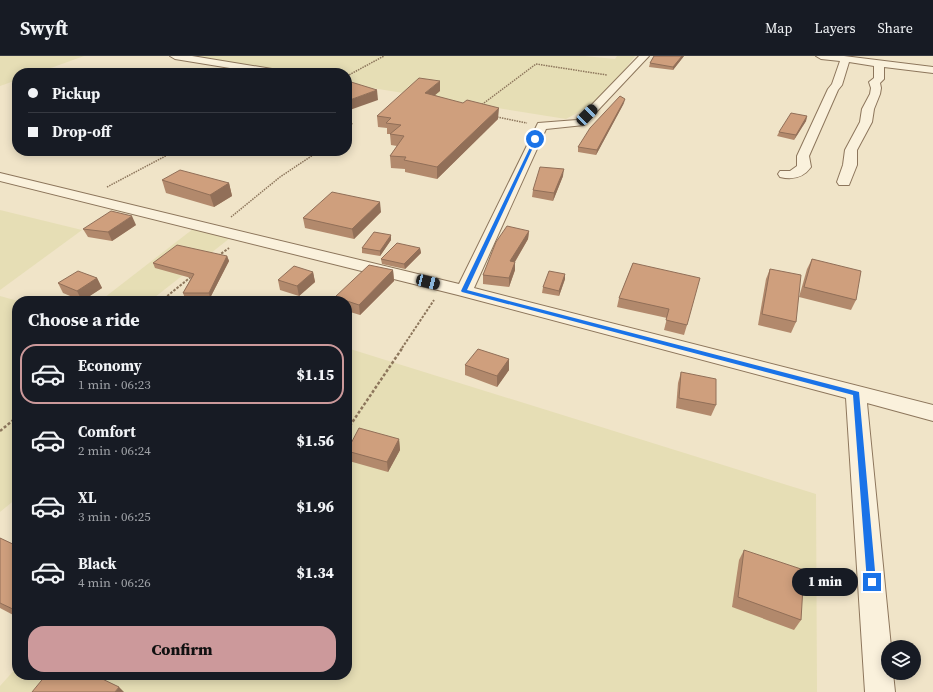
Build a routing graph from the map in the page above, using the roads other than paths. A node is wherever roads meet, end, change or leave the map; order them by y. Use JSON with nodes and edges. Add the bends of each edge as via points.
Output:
{"nodes":[{"id":1,"x":175,"y":56,"type":"edge"},
{"id":2,"x":644,"y":56,"type":"edge"},
{"id":3,"x":822,"y":56,"type":"edge"},
{"id":4,"x":845,"y":59,"type":"junction"},
{"id":5,"x":877,"y":63,"type":"junction"},
{"id":6,"x":248,"y":68,"type":"edge"},
{"id":7,"x":933,"y":70,"type":"edge"},
{"id":8,"x":785,"y":174,"type":"dead end"},
{"id":9,"x":4,"y":181,"type":"edge"},
{"id":10,"x":844,"y":182,"type":"dead end"},
{"id":11,"x":464,"y":291,"type":"junction"},
{"id":12,"x":856,"y":394,"type":"junction"},
{"id":13,"x":933,"y":413,"type":"edge"},
{"id":14,"x":880,"y":692,"type":"edge"}],
"edges":[{"from":1,"to":6,"type":"street"},
{"from":2,"to":11,"type":"street","via":[[580,123],[542,126]]},
{"from":3,"to":4,"type":"street"},
{"from":4,"to":5,"type":"street"},
{"from":4,"to":8,"type":"street","via":[[837,85],[803,156],[804,167],[793,175]]},
{"from":5,"to":7,"type":"street"},
{"from":5,"to":10,"type":"street","via":[[879,79],[874,82],[875,94],[868,109],[866,122],[851,150],[850,165]]},
{"from":9,"to":11,"type":"street","via":[[87,198]]},
{"from":11,"to":12,"type":"street"},
{"from":12,"to":13,"type":"street"},
{"from":12,"to":14,"type":"street"}]}
